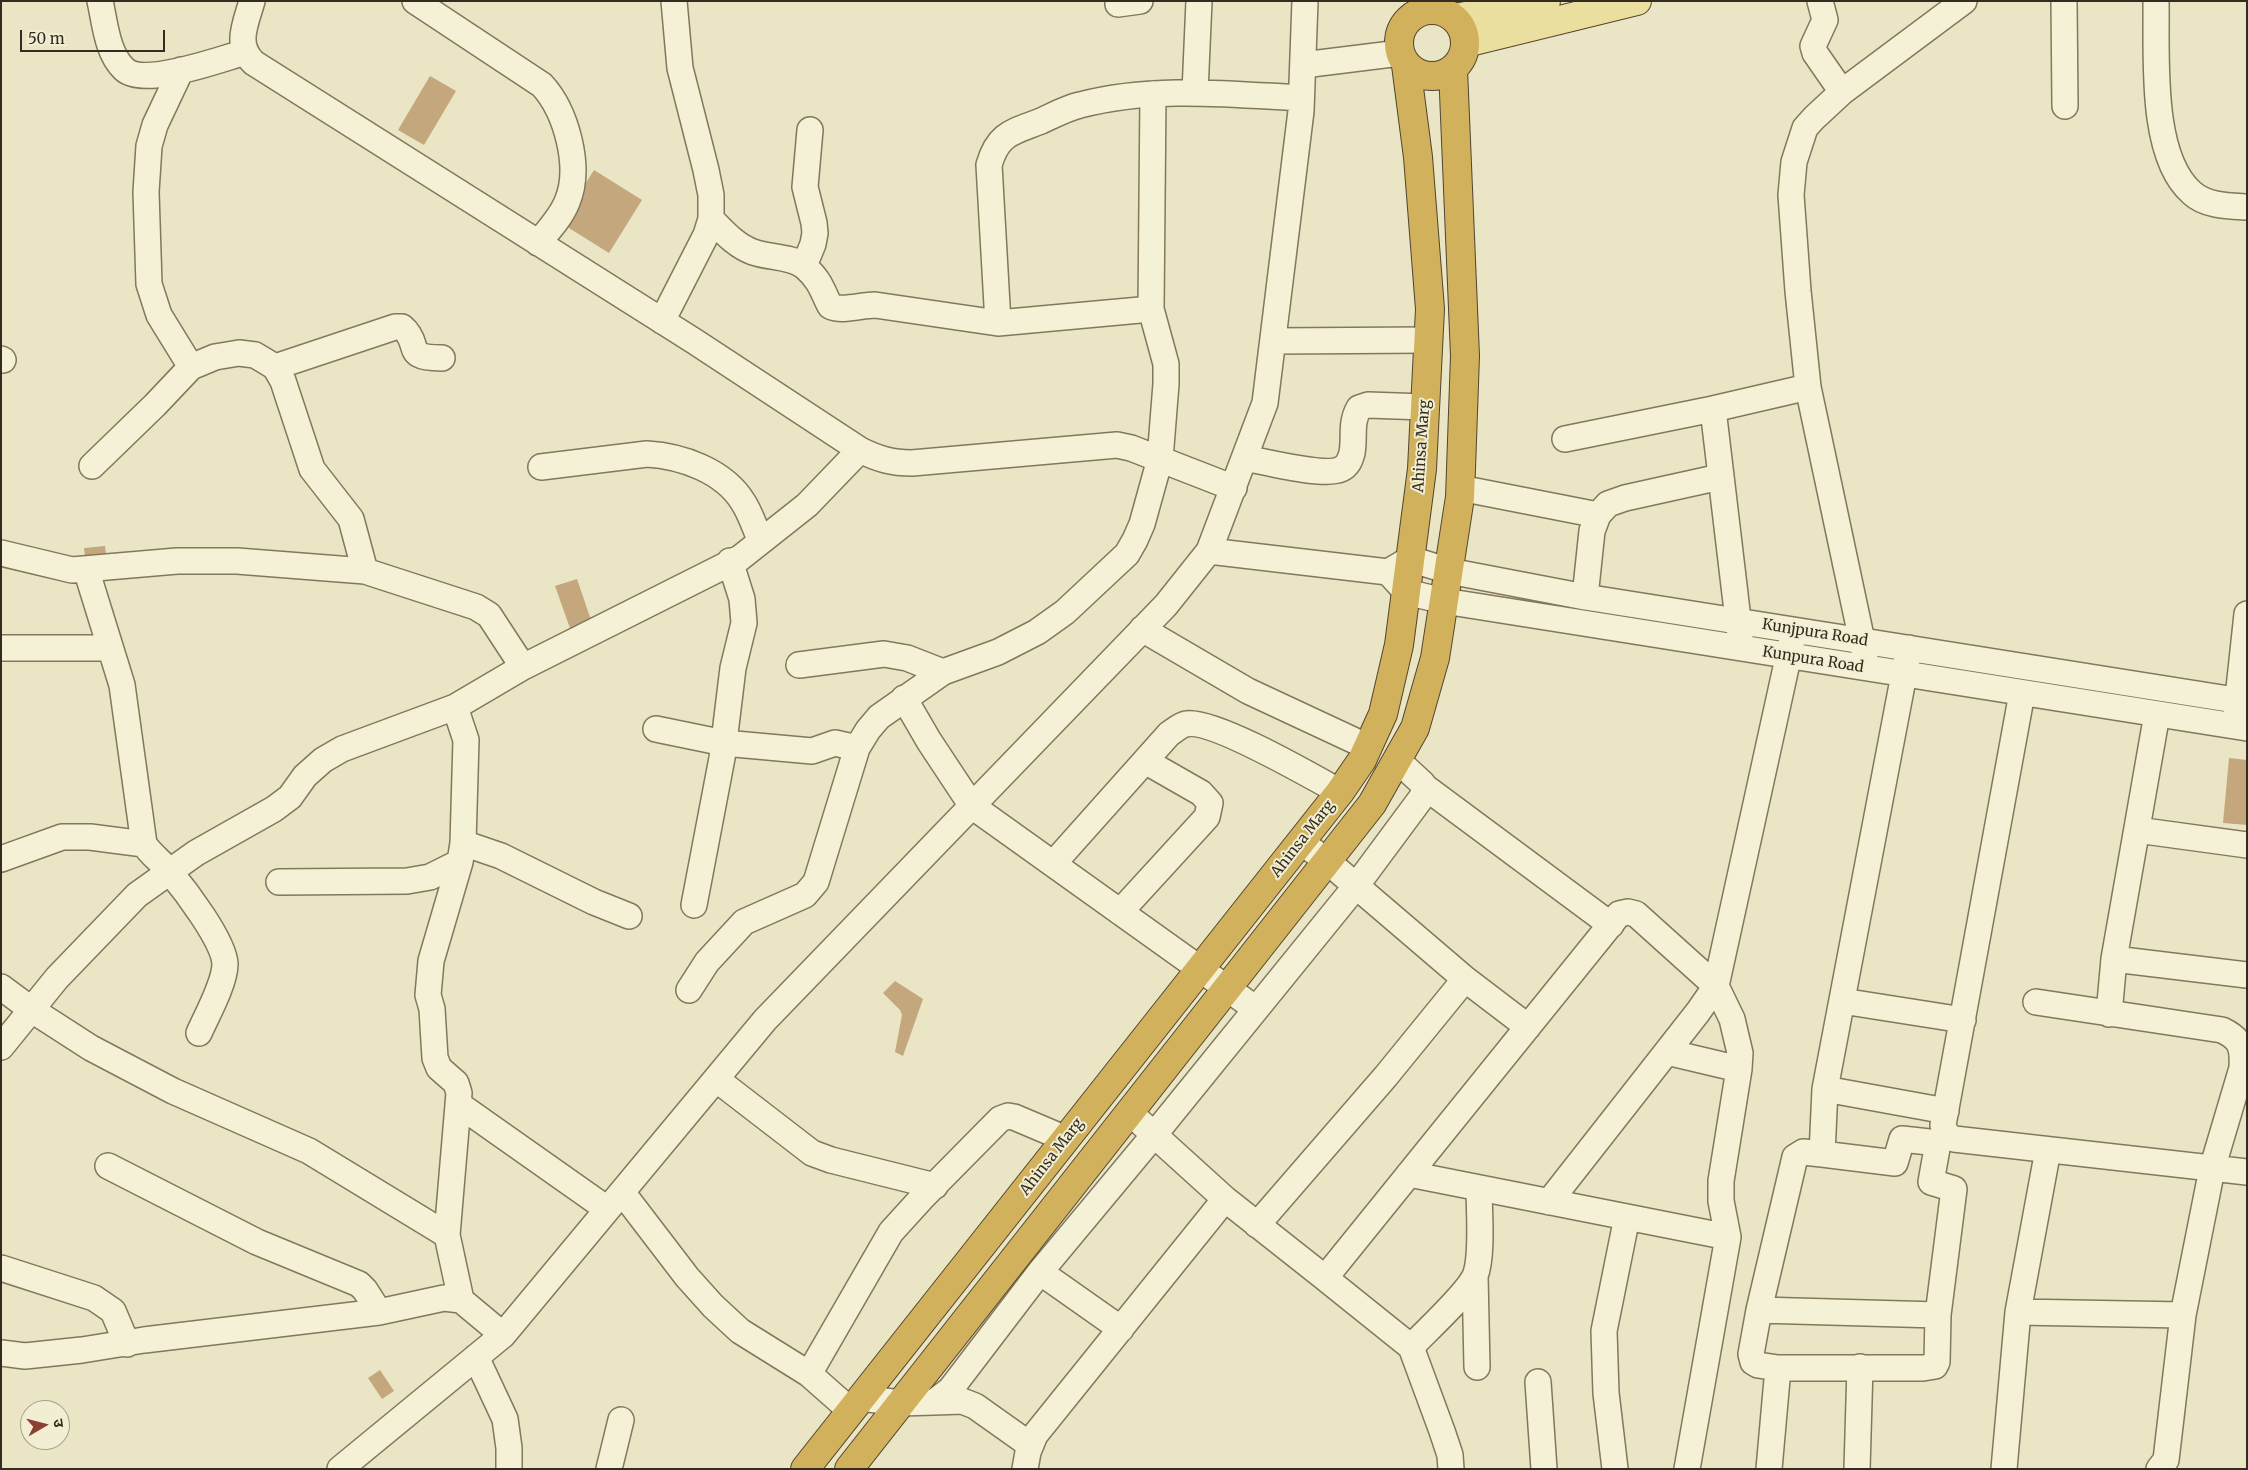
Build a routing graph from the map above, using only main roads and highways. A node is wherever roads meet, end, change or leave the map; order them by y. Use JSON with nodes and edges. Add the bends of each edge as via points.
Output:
{"nodes":[{"id":1,"x":1546,"y":1,"type":"edge"},
{"id":2,"x":1637,"y":1,"type":"edge"},
{"id":3,"x":1432,"y":9,"type":"edge"},
{"id":4,"x":1466,"y":43,"type":"junction"},
{"id":5,"x":1403,"y":59,"type":"junction"},
{"id":6,"x":1453,"y":69,"type":"junction"},
{"id":7,"x":805,"y":1469,"type":"edge"},
{"id":8,"x":849,"y":1469,"type":"edge"}],
"edges":[{"from":1,"to":3,"type":"main road"},
{"from":2,"to":4,"type":"main road"},
{"from":3,"to":4,"type":"highway","via":[[1462,27]]},
{"from":3,"to":5,"type":"highway","via":[[1402,27],[1398,39]]},
{"from":4,"to":6,"type":"highway","via":[[1461,60]]},
{"from":5,"to":6,"type":"highway","via":[[1416,73],[1429,77]]},
{"from":5,"to":7,"type":"highway","name":"Ahinsa Marg","via":[[1418,157],[1430,309],[1422,469],[1402,574],[1399,645],[1383,714],[1362,760],[1340,792]]},
{"from":6,"to":8,"type":"highway","via":[[1465,356],[1460,488],[1435,658],[1415,728],[1372,804]]}]}
